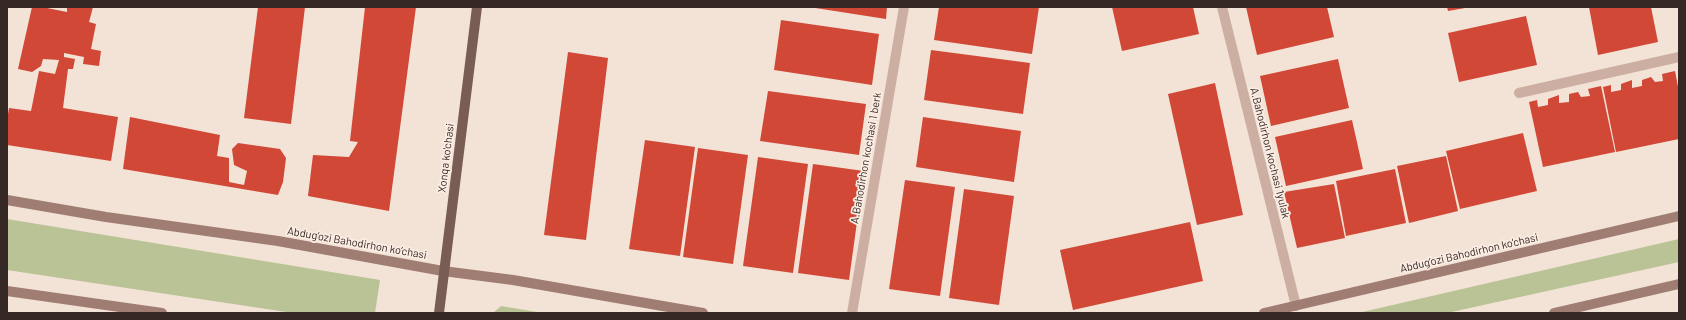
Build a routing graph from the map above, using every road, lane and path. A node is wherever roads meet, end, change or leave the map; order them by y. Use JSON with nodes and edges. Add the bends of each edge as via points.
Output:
{"nodes":[{"id":1,"x":477,"y":7,"type":"edge"},
{"id":2,"x":904,"y":7,"type":"edge"},
{"id":3,"x":1222,"y":7,"type":"edge"},
{"id":4,"x":1679,"y":57,"type":"edge"},
{"id":5,"x":1519,"y":93,"type":"dead end"},
{"id":6,"x":7,"y":200,"type":"edge"},
{"id":7,"x":1679,"y":216,"type":"edge"},
{"id":8,"x":443,"y":271,"type":"junction"},
{"id":9,"x":1679,"y":284,"type":"edge"},
{"id":10,"x":7,"y":291,"type":"edge"},
{"id":11,"x":1296,"y":306,"type":"junction"},
{"id":12,"x":162,"y":313,"type":"edge"},
{"id":13,"x":439,"y":313,"type":"edge"},
{"id":14,"x":703,"y":313,"type":"edge"},
{"id":15,"x":852,"y":313,"type":"edge"},
{"id":16,"x":1264,"y":313,"type":"edge"},
{"id":17,"x":1554,"y":313,"type":"edge"}],
"edges":[{"from":1,"to":8,"type":"main road","name":"Xonqa ko'chasi"},
{"from":2,"to":15,"type":"street","name":"A.Bahodirhon kochasi 1 berk"},
{"from":3,"to":11,"type":"street","name":"A.Bahodirhon kochasi 1yulak"},
{"from":4,"to":5,"type":"street"},
{"from":6,"to":8,"type":"main road","name":"Abdug’ozi Bahodirhon ko’chasi","via":[[278,241]]},
{"from":7,"to":11,"type":"main road","name":"Abdug’ozi Bahodirhon ko’chasi"},
{"from":8,"to":13,"type":"main road","name":"Xonqa ko'chasi"},
{"from":8,"to":14,"type":"main road","name":"Abdug’ozi Bahodirhon ko’chasi","via":[[513,280]]},
{"from":9,"to":17,"type":"main road"},
{"from":10,"to":12,"type":"main road"},
{"from":11,"to":16,"type":"main road","name":"Abdug’ozi Bahodirhon ko’chasi"}]}
